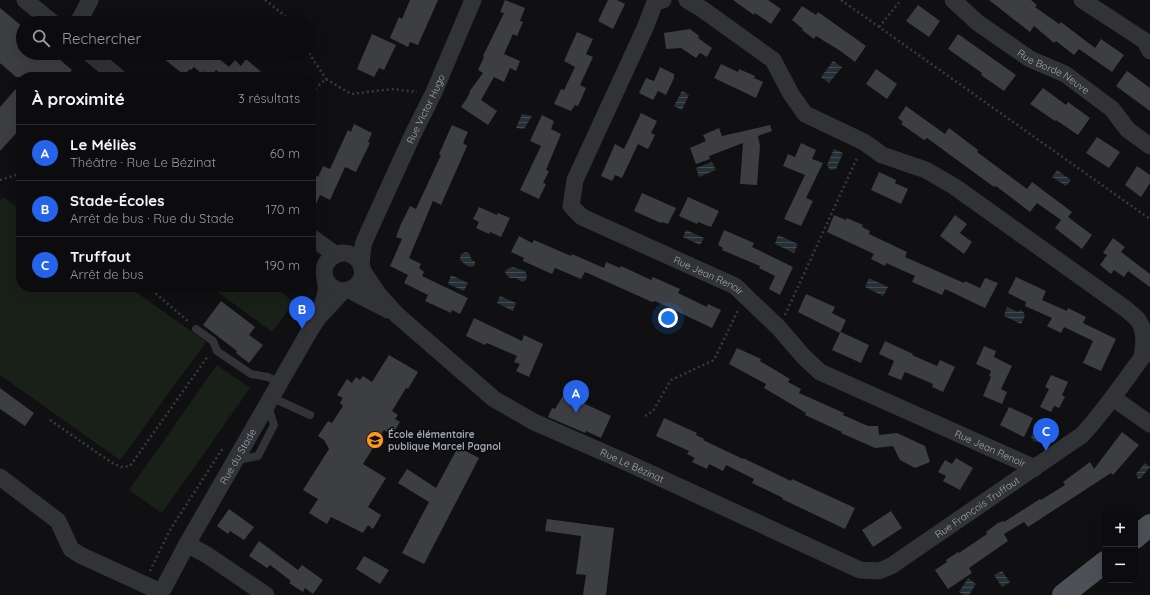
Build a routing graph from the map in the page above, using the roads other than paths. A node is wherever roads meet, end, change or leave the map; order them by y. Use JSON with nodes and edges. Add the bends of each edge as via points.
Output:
{"nodes":[{"id":1,"x":25,"y":0,"type":"edge"},
{"id":2,"x":90,"y":0,"type":"edge"},
{"id":3,"x":473,"y":0,"type":"edge"},
{"id":4,"x":664,"y":0,"type":"edge"},
{"id":5,"x":687,"y":0,"type":"edge"},
{"id":6,"x":953,"y":0,"type":"edge"},
{"id":7,"x":1082,"y":0,"type":"edge"},
{"id":8,"x":44,"y":16,"type":"edge"},
{"id":9,"x":82,"y":16,"type":"edge"},
{"id":10,"x":1150,"y":51,"type":"edge"},
{"id":11,"x":97,"y":60,"type":"edge"},
{"id":12,"x":112,"y":72,"type":"edge"},
{"id":13,"x":1150,"y":146,"type":"edge"},
{"id":14,"x":375,"y":216,"type":"junction"},
{"id":15,"x":316,"y":240,"type":"edge"},
{"id":16,"x":316,"y":251,"type":"edge"},
{"id":17,"x":338,"y":254,"type":"junction"},
{"id":18,"x":362,"y":267,"type":"junction"},
{"id":19,"x":325,"y":274,"type":"junction"},
{"id":20,"x":346,"y":291,"type":"junction"},
{"id":21,"x":397,"y":315,"type":"junction"},
{"id":22,"x":318,"y":318,"type":"junction"},
{"id":23,"x":196,"y":329,"type":"road end"},
{"id":24,"x":1146,"y":352,"type":"edge"},
{"id":25,"x":273,"y":394,"type":"junction"},
{"id":26,"x":1113,"y":398,"type":"junction"},
{"id":27,"x":310,"y":414,"type":"dead end"},
{"id":28,"x":1150,"y":424,"type":"edge"},
{"id":29,"x":1035,"y":468,"type":"junction"},
{"id":30,"x":0,"y":477,"type":"edge"},
{"id":31,"x":1150,"y":525,"type":"edge"},
{"id":32,"x":1138,"y":535,"type":"edge"},
{"id":33,"x":187,"y":544,"type":"junction"},
{"id":34,"x":1102,"y":564,"type":"edge"},
{"id":35,"x":891,"y":566,"type":"joint"},
{"id":36,"x":160,"y":594,"type":"edge"},
{"id":37,"x":266,"y":595,"type":"edge"},
{"id":38,"x":1063,"y":595,"type":"edge"}],
"edges":[{"from":1,"to":8,"type":"street"},
{"from":2,"to":9,"type":"street"},
{"from":3,"to":14,"type":"street","name":"Rue Victor Hugo","via":[[434,92]]},
{"from":4,"to":29,"type":"street","name":"Rue Jean Renoir","via":[[655,2],[575,180],[571,206],[582,217],[736,286],[820,372]]},
{"from":5,"to":24,"type":"street","via":[[773,60],[805,114],[864,142],[882,155],[926,170],[955,187],[1126,310],[1138,320]]},
{"from":6,"to":13,"type":"street","name":"Rue Borde Neuve","via":[[978,22],[1030,59],[1065,74],[1112,109],[1128,130]]},
{"from":7,"to":10,"type":"street","via":[[1144,41]]},
{"from":11,"to":12,"type":"street"},
{"from":14,"to":17,"type":"street","name":"Rue Victor Hugo","via":[[356,241]]},
{"from":14,"to":18,"type":"street","name":"Rue Victor Hugo","via":[[363,245]]},
{"from":15,"to":17,"type":"street"},
{"from":16,"to":19,"type":"street"},
{"from":17,"to":18,"type":"street","via":[[353,255]]},
{"from":17,"to":19,"type":"street","via":[[330,258],[326,264]]},
{"from":18,"to":20,"type":"street","via":[[359,283],[355,288]]},
{"from":18,"to":21,"type":"street","name":"Rue Le Bézinat","via":[[379,295]]},
{"from":19,"to":20,"type":"street","via":[[331,287]]},
{"from":19,"to":22,"type":"street","name":"Rue du Stade","via":[[326,294]]},
{"from":20,"to":21,"type":"street","name":"Rue Le Bézinat","via":[[360,295]]},
{"from":20,"to":22,"type":"street","name":"Rue du Stade"},
{"from":21,"to":35,"type":"street","name":"Rue Le Bézinat","via":[[494,399],[534,422],[860,570],[879,571]]},
{"from":22,"to":25,"type":"street","name":"Rue du Stade"},
{"from":23,"to":25,"type":"lane","via":[[213,341],[216,351],[251,374],[268,376]]},
{"from":24,"to":26,"type":"street"},
{"from":25,"to":27,"type":"lane"},
{"from":25,"to":33,"type":"street","name":"Rue du Stade"},
{"from":26,"to":28,"type":"street"},
{"from":26,"to":29,"type":"street","name":"Rue François Truffaut","via":[[1082,436]]},
{"from":29,"to":35,"type":"street","name":"Rue François Truffaut"},
{"from":30,"to":36,"type":"street","via":[[58,521],[71,549]]},
{"from":31,"to":32,"type":"main road"},
{"from":33,"to":36,"type":"street","name":"Rue du Stade"},
{"from":33,"to":37,"type":"street"},
{"from":34,"to":38,"type":"main road"}]}
